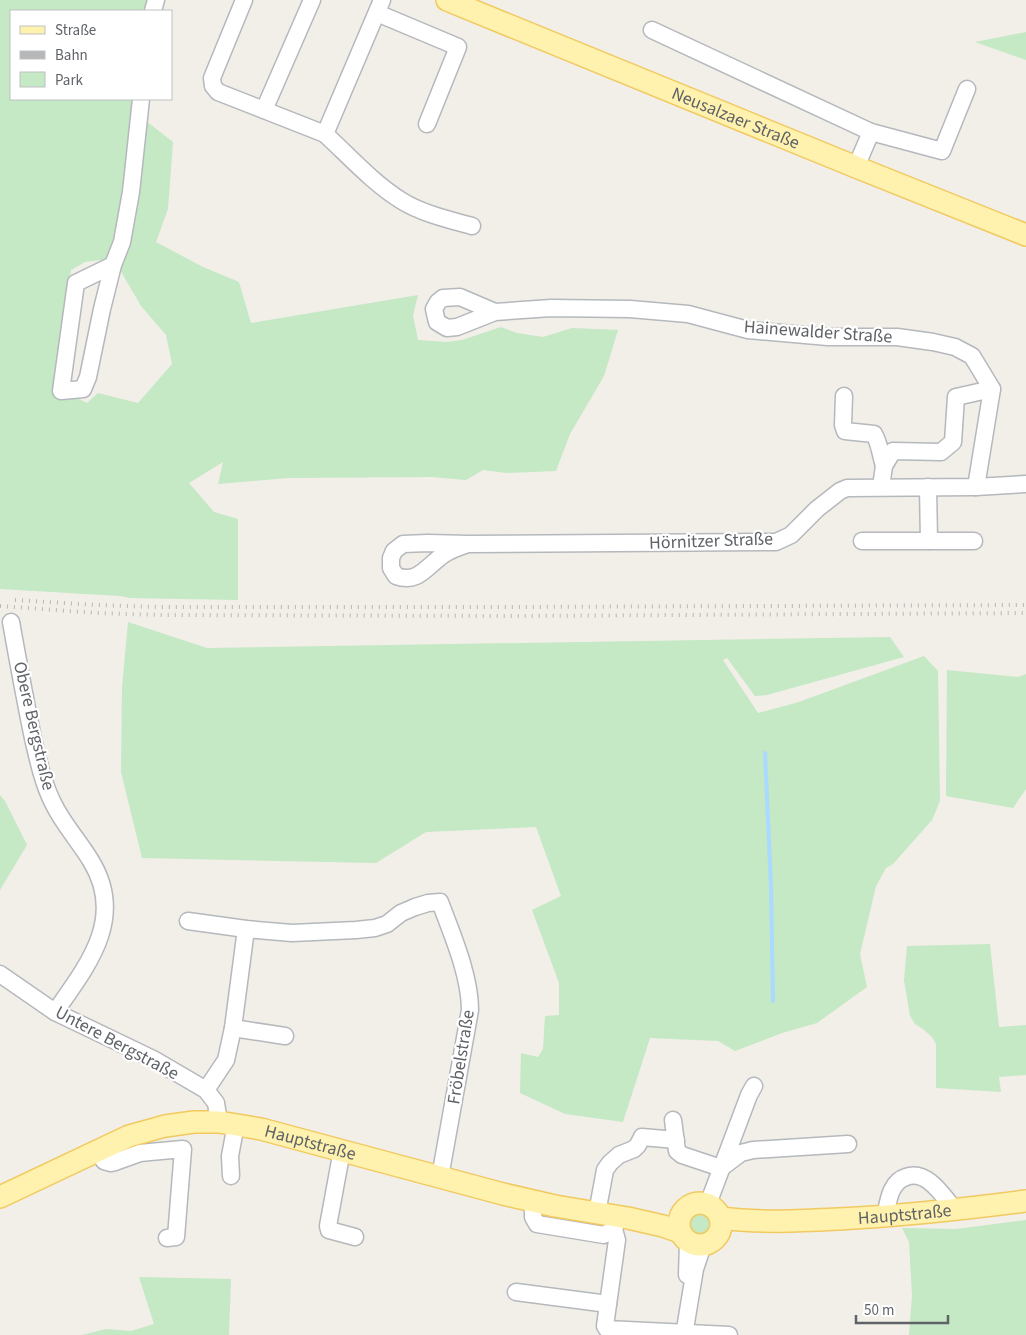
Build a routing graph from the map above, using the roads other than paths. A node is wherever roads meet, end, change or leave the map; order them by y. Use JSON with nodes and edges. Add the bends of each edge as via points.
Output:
{"nodes":[{"id":1,"x":244,"y":0,"type":"edge"},
{"id":2,"x":312,"y":0,"type":"edge"},
{"id":3,"x":447,"y":0,"type":"edge"},
{"id":4,"x":379,"y":6,"type":"edge"},
{"id":5,"x":652,"y":30,"type":"dead end"},
{"id":6,"x":967,"y":89,"type":"dead end"},
{"id":7,"x":142,"y":100,"type":"edge"},
{"id":8,"x":264,"y":110,"type":"junction"},
{"id":9,"x":427,"y":124,"type":"dead end"},
{"id":10,"x":871,"y":132,"type":"junction"},
{"id":11,"x":325,"y":134,"type":"junction"},
{"id":12,"x":856,"y":168,"type":"junction"},
{"id":13,"x":472,"y":226,"type":"dead end"},
{"id":14,"x":1026,"y":235,"type":"edge"},
{"id":15,"x":113,"y":265,"type":"junction"},
{"id":16,"x":495,"y":312,"type":"dead end"},
{"id":17,"x":992,"y":389,"type":"junction"},
{"id":18,"x":844,"y":396,"type":"dead end"},
{"id":19,"x":884,"y":466,"type":"junction"},
{"id":20,"x":1026,"y":484,"type":"edge"},
{"id":21,"x":881,"y":487,"type":"junction"},
{"id":22,"x":928,"y":487,"type":"junction"},
{"id":23,"x":976,"y":487,"type":"junction"},
{"id":24,"x":862,"y":541,"type":"dead end"},
{"id":25,"x":929,"y":541,"type":"junction"},
{"id":26,"x":974,"y":541,"type":"dead end"},
{"id":27,"x":468,"y":544,"type":"dead end"},
{"id":28,"x":11,"y":622,"type":"dead end"},
{"id":29,"x":188,"y":921,"type":"dead end"},
{"id":30,"x":246,"y":929,"type":"junction"},
{"id":31,"x":0,"y":974,"type":"edge"},
{"id":32,"x":55,"y":1012,"type":"junction"},
{"id":33,"x":233,"y":1028,"type":"junction"},
{"id":34,"x":286,"y":1036,"type":"dead end"},
{"id":35,"x":754,"y":1086,"type":"dead end"},
{"id":36,"x":206,"y":1090,"type":"junction"},
{"id":37,"x":673,"y":1120,"type":"dead end"},
{"id":38,"x":228,"y":1123,"type":"junction"},
{"id":39,"x":676,"y":1140,"type":"junction"},
{"id":40,"x":848,"y":1144,"type":"dead end"},
{"id":41,"x":98,"y":1150,"type":"junction"},
{"id":42,"x":342,"y":1150,"type":"junction"},
{"id":43,"x":721,"y":1168,"type":"junction"},
{"id":44,"x":231,"y":1176,"type":"dead end"},
{"id":45,"x":440,"y":1177,"type":"junction"},
{"id":46,"x":0,"y":1197,"type":"edge"},
{"id":47,"x":533,"y":1201,"type":"junction"},
{"id":48,"x":1026,"y":1201,"type":"edge"},
{"id":49,"x":955,"y":1210,"type":"junction"},
{"id":50,"x":597,"y":1213,"type":"junction"},
{"id":51,"x":885,"y":1217,"type":"junction"},
{"id":52,"x":716,"y":1218,"type":"junction"},
{"id":53,"x":620,"y":1221,"type":"junction"},
{"id":54,"x":688,"y":1234,"type":"junction"},
{"id":55,"x":355,"y":1237,"type":"dead end"},
{"id":56,"x":167,"y":1238,"type":"dead end"},
{"id":57,"x":516,"y":1292,"type":"dead end"},
{"id":58,"x":608,"y":1304,"type":"junction"},
{"id":59,"x":684,"y":1334,"type":"edge"},
{"id":60,"x":729,"y":1335,"type":"edge"}],
"edges":[{"from":1,"to":8,"type":"street","via":[[212,78],[213,86],[218,92]]},
{"from":2,"to":8,"type":"street"},
{"from":3,"to":12,"type":"main road","name":"Neusalzaer Straße"},
{"from":4,"to":9,"type":"street","via":[[458,47]]},
{"from":4,"to":11,"type":"street"},
{"from":5,"to":10,"type":"street"},
{"from":6,"to":10,"type":"street","via":[[942,151]]},
{"from":7,"to":15,"type":"street","via":[[131,192],[122,242]]},
{"from":8,"to":11,"type":"street"},
{"from":10,"to":12,"type":"street"},
{"from":11,"to":13,"type":"street","via":[[372,178],[403,201],[436,216]]},
{"from":12,"to":14,"type":"main road","name":"Neusalzaer Straße"},
{"from":15,"to":15,"type":"street","via":[[76,283],[61,391],[83,389],[88,377]]},
{"from":16,"to":17,"type":"street","name":"Hainewalder Straße","via":[[551,308],[630,309],[688,314],[748,330],[773,333],[897,337],[933,342],[955,347],[972,356]]},
{"from":17,"to":19,"type":"street","via":[[956,397],[953,442],[941,452],[893,451]]},
{"from":17,"to":23,"type":"street"},
{"from":18,"to":19,"type":"street","via":[[845,431],[874,434]]},
{"from":19,"to":21,"type":"street"},
{"from":20,"to":23,"type":"street","name":"Hörnitzer Straße"},
{"from":21,"to":22,"type":"street","name":"Hörnitzer Straße"},
{"from":21,"to":27,"type":"street","name":"Hörnitzer Straße","via":[[853,487],[840,491],[790,535],[776,542]]},
{"from":22,"to":23,"type":"street","name":"Hörnitzer Straße"},
{"from":22,"to":25,"type":"street"},
{"from":24,"to":25,"type":"street"},
{"from":25,"to":26,"type":"street"},
{"from":28,"to":32,"type":"street","name":"Obere Bergstraße","via":[[40,766],[53,804],[91,861],[105,897],[106,912],[96,949]]},
{"from":29,"to":30,"type":"street","name":"Fröbelstraße"},
{"from":30,"to":33,"type":"street"},
{"from":30,"to":45,"type":"street","name":"Fröbelstraße","via":[[292,933],[375,928],[415,907],[440,902],[470,995],[470,1010]]},
{"from":31,"to":32,"type":"street","name":"Untere Bergstraße"},
{"from":32,"to":36,"type":"street","name":"Untere Bergstraße","via":[[153,1059]]},
{"from":33,"to":34,"type":"street"},
{"from":33,"to":36,"type":"street","via":[[226,1060]]},
{"from":35,"to":43,"type":"street"},
{"from":36,"to":38,"type":"street"},
{"from":37,"to":39,"type":"street"},
{"from":38,"to":41,"type":"main road","name":"Hauptstraße","via":[[194,1122],[165,1126],[129,1136]]},
{"from":38,"to":42,"type":"main road","name":"Hauptstraße"},
{"from":38,"to":44,"type":"street"},
{"from":39,"to":43,"type":"street","via":[[677,1151],[682,1155]]},
{"from":39,"to":50,"type":"street","via":[[642,1137],[634,1149],[610,1163],[605,1170]]},
{"from":40,"to":43,"type":"street","via":[[753,1150],[741,1153]]},
{"from":41,"to":46,"type":"main road","name":"Hauptstraße"},
{"from":41,"to":56,"type":"street","via":[[104,1161],[110,1163],[140,1153],[183,1150],[176,1237]]},
{"from":42,"to":45,"type":"main road","name":"Hauptstraße"},
{"from":42,"to":55,"type":"street","via":[[328,1226],[330,1230]]},
{"from":43,"to":52,"type":"street"},
{"from":45,"to":47,"type":"main road","name":"Hauptstraße"},
{"from":47,"to":50,"type":"main road","name":"Hauptstraße"},
{"from":47,"to":53,"type":"street","via":[[533,1217],[537,1224],[604,1235]]},
{"from":48,"to":49,"type":"main road","name":"Hauptstraße"},
{"from":49,"to":51,"type":"main road","name":"Hauptstraße"},
{"from":49,"to":51,"type":"street","via":[[936,1186],[922,1177],[911,1175],[895,1184]]},
{"from":50,"to":53,"type":"main road","name":"Hauptstraße"},
{"from":51,"to":52,"type":"main road","name":"Hauptstraße","via":[[782,1222]]},
{"from":52,"to":54,"type":"main road","via":[[711,1242]]},
{"from":52,"to":54,"type":"main road","name":"Hauptstraße","via":[[698,1203],[685,1208]]},
{"from":53,"to":54,"type":"main road","name":"Hauptstraße"},
{"from":53,"to":58,"type":"street"},
{"from":54,"to":59,"type":"street","via":[[688,1308]]},
{"from":57,"to":58,"type":"street"},
{"from":58,"to":59,"type":"street","via":[[607,1329]]},
{"from":59,"to":60,"type":"street"}]}
